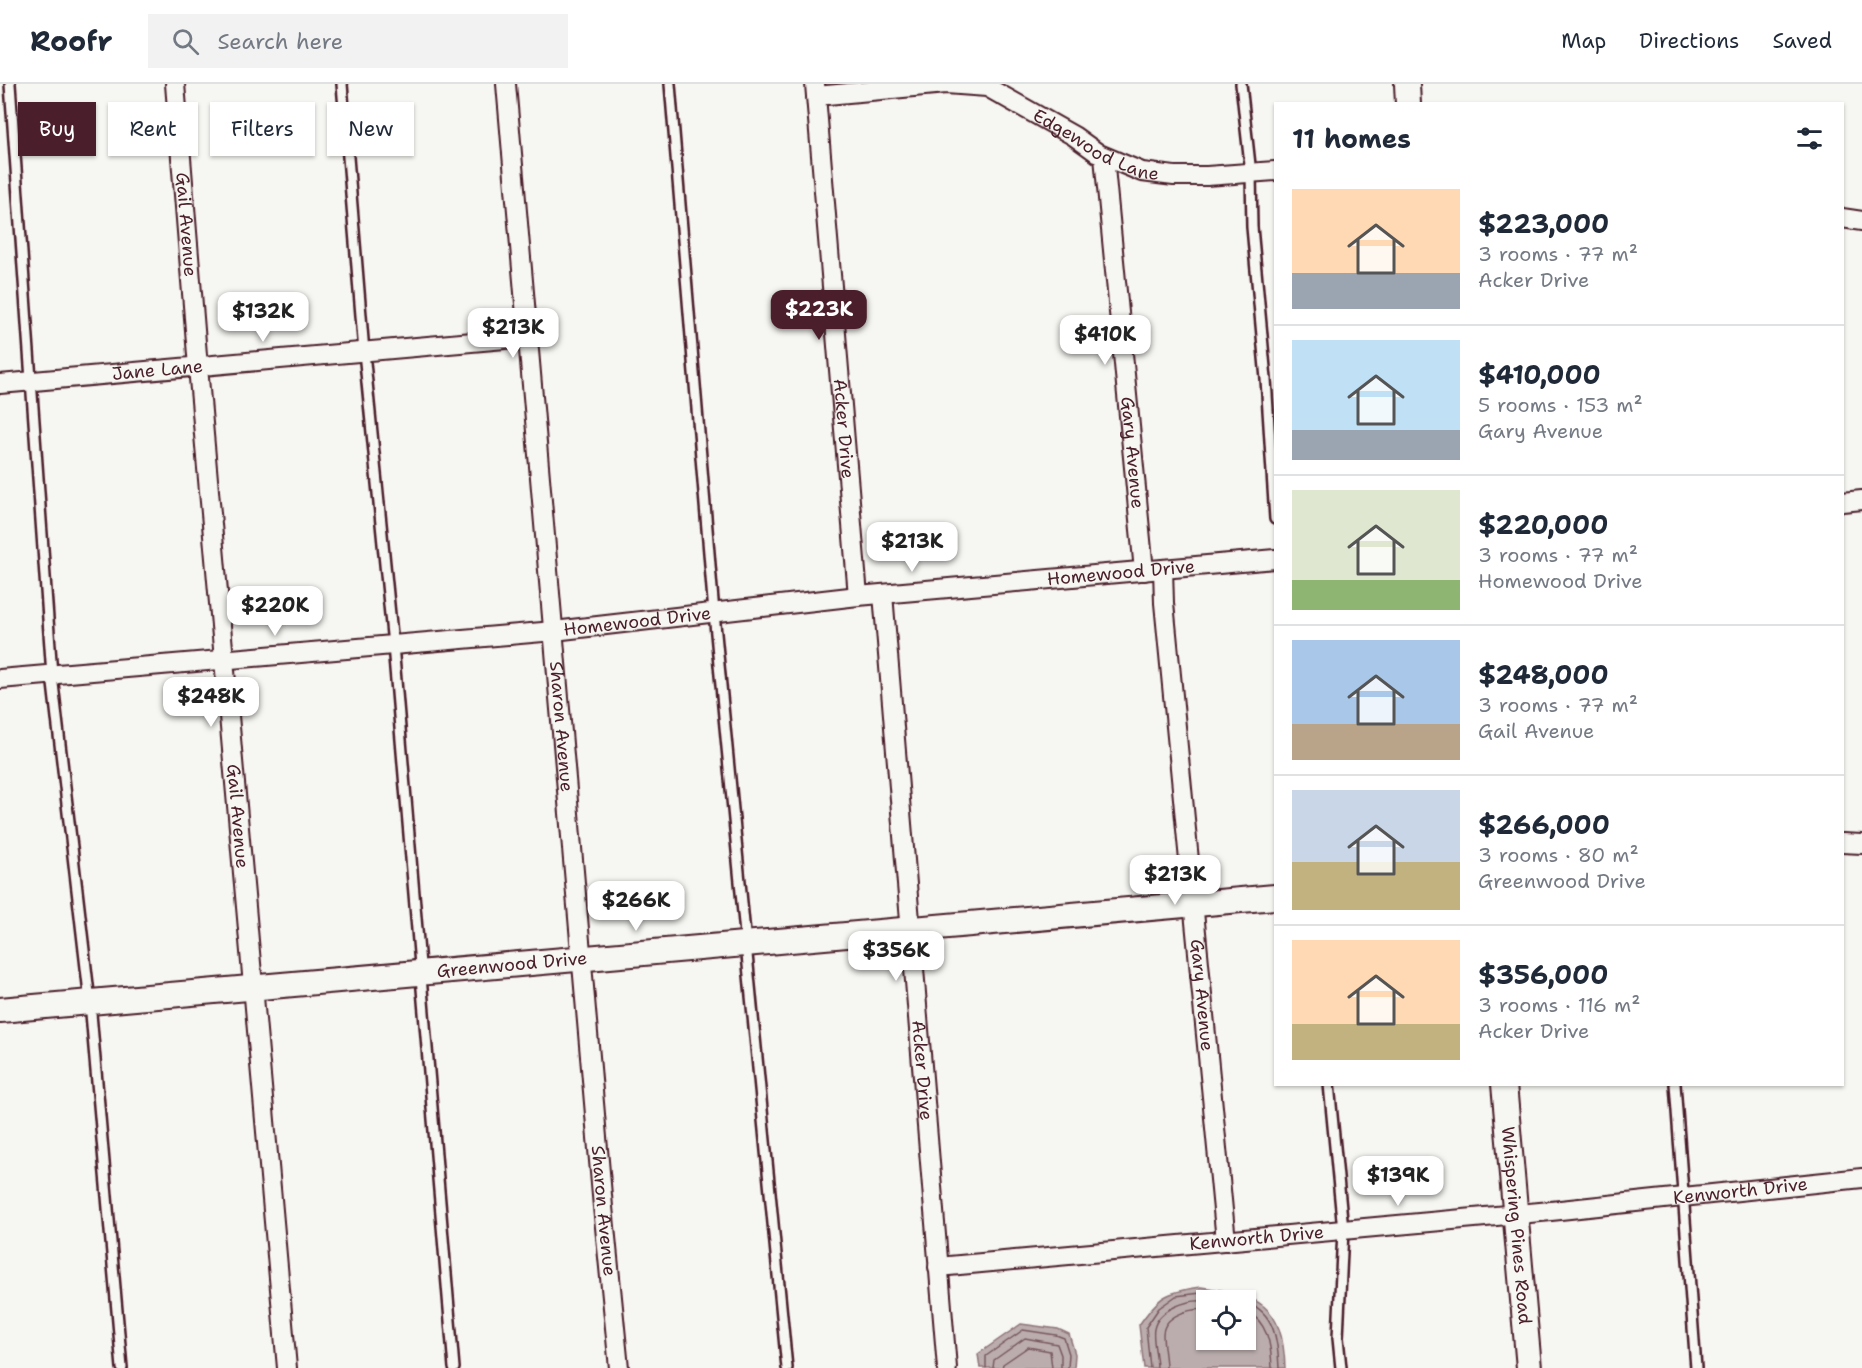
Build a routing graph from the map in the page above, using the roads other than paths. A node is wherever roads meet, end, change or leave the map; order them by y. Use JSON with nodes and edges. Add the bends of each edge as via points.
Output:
{"nodes":[{"id":1,"x":10,"y":84,"type":"edge"},
{"id":2,"x":175,"y":84,"type":"edge"},
{"id":3,"x":342,"y":84,"type":"edge"},
{"id":4,"x":506,"y":84,"type":"edge"},
{"id":5,"x":669,"y":84,"type":"edge"},
{"id":6,"x":1241,"y":84,"type":"edge"},
{"id":7,"x":1407,"y":84,"type":"edge"},
{"id":8,"x":815,"y":90,"type":"edge"},
{"id":9,"x":1408,"y":102,"type":"edge"},
{"id":10,"x":1104,"y":157,"type":"junction"},
{"id":11,"x":1274,"y":171,"type":"edge"},
{"id":12,"x":1251,"y":174,"type":"junction"},
{"id":13,"x":1844,"y":218,"type":"edge"},
{"id":14,"x":1862,"y":221,"type":"edge"},
{"id":15,"x":528,"y":338,"type":"junction"},
{"id":16,"x":364,"y":352,"type":"junction"},
{"id":17,"x":198,"y":367,"type":"junction"},
{"id":18,"x":31,"y":382,"type":"junction"},
{"id":19,"x":0,"y":384,"type":"edge"},
{"id":20,"x":1862,"y":500,"type":"edge"},
{"id":21,"x":1844,"y":502,"type":"edge"},
{"id":22,"x":1274,"y":503,"type":"edge"},
{"id":23,"x":1274,"y":559,"type":"edge"},
{"id":24,"x":1163,"y":569,"type":"junction"},
{"id":25,"x":1144,"y":571,"type":"junction"},
{"id":26,"x":883,"y":594,"type":"junction"},
{"id":27,"x":858,"y":596,"type":"junction"},
{"id":28,"x":714,"y":613,"type":"junction"},
{"id":29,"x":554,"y":631,"type":"junction"},
{"id":30,"x":393,"y":645,"type":"junction"},
{"id":31,"x":223,"y":660,"type":"junction"},
{"id":32,"x":52,"y":675,"type":"junction"},
{"id":33,"x":0,"y":679,"type":"edge"},
{"id":34,"x":1844,"y":843,"type":"edge"},
{"id":35,"x":1862,"y":844,"type":"edge"},
{"id":36,"x":1274,"y":897,"type":"edge"},
{"id":37,"x":1193,"y":903,"type":"junction"},
{"id":38,"x":910,"y":929,"type":"junction"},
{"id":39,"x":747,"y":943,"type":"junction"},
{"id":40,"x":582,"y":958,"type":"junction"},
{"id":41,"x":420,"y":973,"type":"junction"},
{"id":42,"x":253,"y":988,"type":"junction"},
{"id":43,"x":90,"y":1002,"type":"junction"},
{"id":44,"x":0,"y":1010,"type":"edge"},
{"id":45,"x":1329,"y":1086,"type":"edge"},
{"id":46,"x":1504,"y":1086,"type":"edge"},
{"id":47,"x":1675,"y":1086,"type":"edge"},
{"id":48,"x":1862,"y":1178,"type":"edge"},
{"id":49,"x":1682,"y":1197,"type":"junction"},
{"id":50,"x":1515,"y":1214,"type":"junction"},
{"id":51,"x":1343,"y":1230,"type":"junction"},
{"id":52,"x":1226,"y":1241,"type":"junction"},
{"id":53,"x":938,"y":1267,"type":"junction"},
{"id":54,"x":122,"y":1368,"type":"edge"},
{"id":55,"x":287,"y":1368,"type":"edge"},
{"id":56,"x":454,"y":1368,"type":"edge"},
{"id":57,"x":619,"y":1368,"type":"edge"},
{"id":58,"x":787,"y":1368,"type":"edge"},
{"id":59,"x":947,"y":1368,"type":"edge"},
{"id":60,"x":1341,"y":1368,"type":"edge"},
{"id":61,"x":1529,"y":1368,"type":"edge"},
{"id":62,"x":1696,"y":1368,"type":"edge"}],
"edges":[{"from":1,"to":18,"type":"lane"},
{"from":2,"to":17,"type":"street","name":"Gail Avenue"},
{"from":3,"to":16,"type":"lane"},
{"from":4,"to":15,"type":"street","name":"Sharon Avenue"},
{"from":5,"to":28,"type":"lane"},
{"from":6,"to":12,"type":"lane"},
{"from":7,"to":9,"type":"street"},
{"from":8,"to":10,"type":"street","name":"Edgewood Lane","via":[[946,84],[987,87]]},
{"from":8,"to":27,"type":"street","name":"Acker Drive"},
{"from":10,"to":12,"type":"street","name":"Edgewood Lane","via":[[1142,172],[1174,176]]},
{"from":10,"to":25,"type":"street","name":"Gary Avenue"},
{"from":11,"to":12,"type":"street","name":"Edgewood Lane"},
{"from":12,"to":22,"type":"lane"},
{"from":13,"to":14,"type":"street"},
{"from":15,"to":16,"type":"street","name":"Jane Lane"},
{"from":15,"to":29,"type":"street","name":"Sharon Avenue"},
{"from":16,"to":17,"type":"street","name":"Jane Lane"},
{"from":16,"to":30,"type":"lane"},
{"from":17,"to":18,"type":"street","name":"Jane Lane"},
{"from":17,"to":31,"type":"street","name":"Gail Avenue"},
{"from":18,"to":19,"type":"street","name":"Jane Lane"},
{"from":18,"to":32,"type":"lane"},
{"from":20,"to":21,"type":"street"},
{"from":23,"to":24,"type":"street","name":"Homewood Drive"},
{"from":24,"to":25,"type":"street","name":"Homewood Drive"},
{"from":24,"to":37,"type":"street","name":"Gary Avenue"},
{"from":25,"to":26,"type":"street","name":"Homewood Drive"},
{"from":26,"to":27,"type":"street","name":"Homewood Drive"},
{"from":26,"to":38,"type":"street","name":"Acker Drive"},
{"from":27,"to":28,"type":"street","name":"Homewood Drive"},
{"from":28,"to":29,"type":"street","name":"Homewood Drive"},
{"from":28,"to":39,"type":"lane"},
{"from":29,"to":30,"type":"street","name":"Homewood Drive"},
{"from":29,"to":40,"type":"street","name":"Sharon Avenue"},
{"from":30,"to":31,"type":"street","name":"Homewood Drive"},
{"from":30,"to":41,"type":"lane"},
{"from":31,"to":32,"type":"street","name":"Homewood Drive"},
{"from":31,"to":42,"type":"street","name":"Gail Avenue"},
{"from":32,"to":33,"type":"street","name":"Homewood Drive"},
{"from":32,"to":43,"type":"lane"},
{"from":34,"to":35,"type":"street"},
{"from":36,"to":37,"type":"street","name":"Greenwood Drive"},
{"from":37,"to":38,"type":"street","name":"Greenwood Drive"},
{"from":37,"to":52,"type":"street","name":"Gary Avenue"},
{"from":38,"to":39,"type":"street","name":"Greenwood Drive"},
{"from":38,"to":53,"type":"street","name":"Acker Drive"},
{"from":39,"to":40,"type":"street","name":"Greenwood Drive"},
{"from":39,"to":58,"type":"lane"},
{"from":40,"to":41,"type":"street","name":"Greenwood Drive"},
{"from":40,"to":57,"type":"street","name":"Sharon Avenue"},
{"from":41,"to":42,"type":"street","name":"Greenwood Drive"},
{"from":41,"to":56,"type":"lane"},
{"from":42,"to":43,"type":"street","name":"Greenwood Drive"},
{"from":42,"to":55,"type":"street","name":"Gail Avenue"},
{"from":43,"to":44,"type":"street","name":"Greenwood Drive"},
{"from":43,"to":54,"type":"lane"},
{"from":45,"to":51,"type":"lane"},
{"from":46,"to":50,"type":"street","name":"Whispering Pines Road"},
{"from":47,"to":49,"type":"lane"},
{"from":48,"to":49,"type":"street","name":"Kenworth Drive"},
{"from":49,"to":50,"type":"street","name":"Kenworth Drive"},
{"from":49,"to":62,"type":"lane"},
{"from":50,"to":51,"type":"street","name":"Kenworth Drive"},
{"from":50,"to":61,"type":"street","name":"Whispering Pines Road"},
{"from":51,"to":52,"type":"street","name":"Kenworth Drive"},
{"from":51,"to":60,"type":"lane","via":[[1338,1338]]},
{"from":52,"to":53,"type":"street","name":"Kenworth Drive"},
{"from":53,"to":59,"type":"street","name":"Acker Drive"}]}
